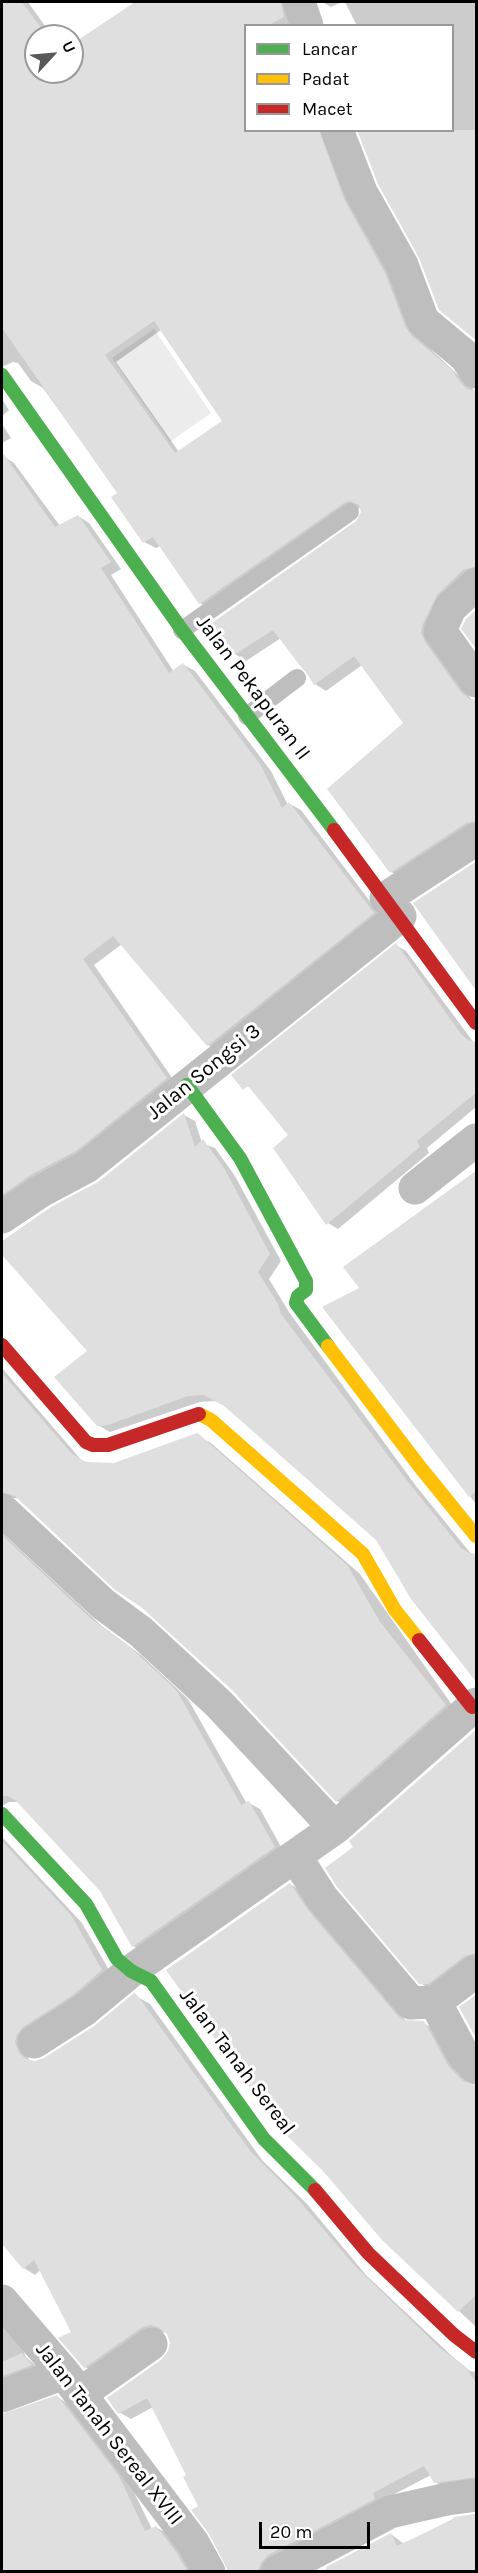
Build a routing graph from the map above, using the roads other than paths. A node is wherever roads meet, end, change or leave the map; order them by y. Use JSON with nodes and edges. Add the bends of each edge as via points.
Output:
{"nodes":[{"id":1,"x":299,"y":2,"type":"edge"},
{"id":2,"x":306,"y":24,"type":"edge"},
{"id":3,"x":338,"y":132,"type":"edge"},
{"id":4,"x":477,"y":372,"type":"edge"},
{"id":5,"x":7,"y":394,"type":"edge"},
{"id":6,"x":350,"y":512,"type":"dead end"},
{"id":7,"x":477,"y":584,"type":"edge"},
{"id":8,"x":182,"y":630,"type":"junction"},
{"id":9,"x":297,"y":678,"type":"dead end"},
{"id":10,"x":477,"y":681,"type":"edge"},
{"id":11,"x":247,"y":716,"type":"junction"},
{"id":12,"x":477,"y":839,"type":"edge"},
{"id":13,"x":393,"y":907,"type":"junction"},
{"id":14,"x":477,"y":1023,"type":"edge"},
{"id":15,"x":187,"y":1085,"type":"junction"},
{"id":16,"x":477,"y":1140,"type":"edge"},
{"id":17,"x":415,"y":1188,"type":"dead end"},
{"id":18,"x":2,"y":1217,"type":"edge"},
{"id":19,"x":2,"y":1345,"type":"edge"},
{"id":20,"x":2,"y":1510,"type":"edge"},
{"id":21,"x":477,"y":1536,"type":"edge"},
{"id":22,"x":474,"y":1706,"type":"edge"},
{"id":23,"x":2,"y":1814,"type":"edge"},
{"id":24,"x":334,"y":1828,"type":"junction"},
{"id":25,"x":295,"y":1856,"type":"junction"},
{"id":26,"x":131,"y":1971,"type":"junction"},
{"id":27,"x":477,"y":1971,"type":"edge"},
{"id":28,"x":435,"y":2002,"type":"junction"},
{"id":29,"x":34,"y":2042,"type":"dead end"},
{"id":30,"x":477,"y":2068,"type":"edge"},
{"id":31,"x":2,"y":2301,"type":"edge"},
{"id":32,"x":151,"y":2344,"type":"dead end"},
{"id":33,"x":477,"y":2352,"type":"edge"},
{"id":34,"x":72,"y":2383,"type":"junction"},
{"id":35,"x":2,"y":2396,"type":"edge"},
{"id":36,"x":477,"y":2495,"type":"edge"},
{"id":37,"x":209,"y":2571,"type":"edge"},
{"id":38,"x":277,"y":2571,"type":"edge"}],
"edges":[{"from":1,"to":2,"type":"street"},
{"from":3,"to":4,"type":"street","via":[[361,192],[402,265],[423,321],[465,356]]},
{"from":5,"to":8,"type":"street","name":"Jalan Pekapuran II"},
{"from":6,"to":8,"type":"lane"},
{"from":7,"to":10,"type":"street","via":[[450,608],[440,631]]},
{"from":8,"to":11,"type":"street","name":"Jalan Pekapuran II"},
{"from":9,"to":11,"type":"lane"},
{"from":11,"to":13,"type":"street","name":"Jalan Pekapuran II"},
{"from":12,"to":13,"type":"street","name":"Jalan Songsi 3"},
{"from":13,"to":14,"type":"street","name":"Jalan Pekapuran II"},
{"from":13,"to":15,"type":"street","name":"Jalan Songsi 3"},
{"from":15,"to":18,"type":"street","name":"Jalan Songsi 3","via":[[86,1167]]},
{"from":15,"to":21,"type":"street","via":[[240,1158],[306,1281],[306,1290],[297,1296],[296,1303]]},
{"from":16,"to":17,"type":"street"},
{"from":19,"to":22,"type":"street","via":[[86,1442],[93,1445],[108,1444],[194,1414],[211,1420],[363,1554],[395,1610]]},
{"from":20,"to":24,"type":"street","via":[[219,1704]]},
{"from":22,"to":24,"type":"street"},
{"from":23,"to":26,"type":"street","name":"Jalan Tanah Sereal","via":[[86,1904],[117,1959]]},
{"from":24,"to":25,"type":"street"},
{"from":25,"to":26,"type":"street"},
{"from":25,"to":28,"type":"street","via":[[322,1898],[411,2002]]},
{"from":26,"to":29,"type":"street","via":[[84,2010]]},
{"from":26,"to":33,"type":"street","name":"Jalan Tanah Sereal","via":[[151,1981],[264,2139],[309,2183],[368,2253]]},
{"from":27,"to":28,"type":"street"},
{"from":28,"to":30,"type":"street","via":[[463,2054]]},
{"from":31,"to":34,"type":"street","name":"Jalan Tanah Sereal XVIII"},
{"from":32,"to":34,"type":"street"},
{"from":34,"to":35,"type":"street"},
{"from":34,"to":37,"type":"street","name":"Jalan Tanah Sereal XVIII","via":[[193,2543]]},
{"from":36,"to":38,"type":"street","via":[[390,2512]]}]}
